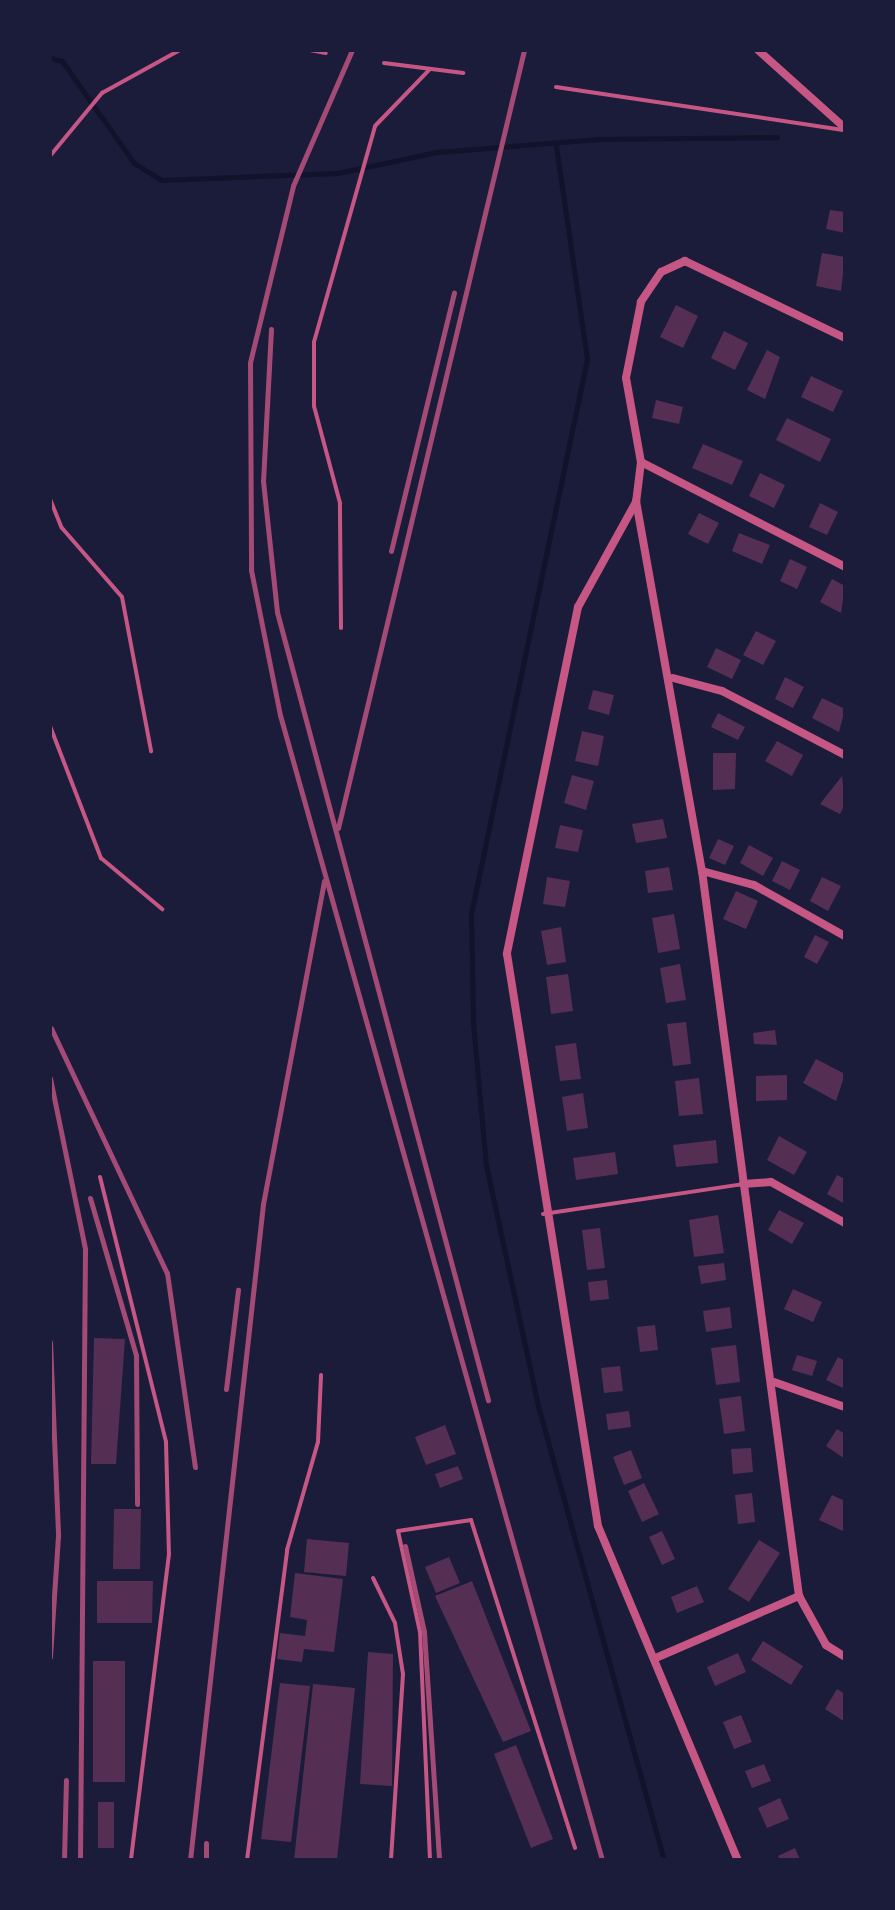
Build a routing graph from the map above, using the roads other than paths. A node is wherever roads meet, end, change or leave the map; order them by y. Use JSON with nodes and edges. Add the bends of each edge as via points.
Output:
{"nodes":[{"id":1,"x":180,"y":50,"type":"edge"},
{"id":2,"x":310,"y":50,"type":"edge"},
{"id":3,"x":758,"y":50,"type":"edge"},
{"id":4,"x":326,"y":54,"type":"dead end"},
{"id":5,"x":384,"y":63,"type":"dead end"},
{"id":6,"x":430,"y":68,"type":"junction"},
{"id":7,"x":463,"y":73,"type":"dead end"},
{"id":8,"x":556,"y":88,"type":"dead end"},
{"id":9,"x":845,"y":129,"type":"edge"},
{"id":10,"x":50,"y":156,"type":"edge"},
{"id":11,"x":845,"y":338,"type":"edge"},
{"id":12,"x":642,"y":462,"type":"junction"},
{"id":13,"x":50,"y":499,"type":"edge"},
{"id":14,"x":636,"y":502,"type":"junction"},
{"id":15,"x":845,"y":567,"type":"edge"},
{"id":16,"x":341,"y":628,"type":"dead end"},
{"id":17,"x":673,"y":678,"type":"junction"},
{"id":18,"x":50,"y":726,"type":"edge"},
{"id":19,"x":151,"y":750,"type":"dead end"},
{"id":20,"x":845,"y":755,"type":"edge"},
{"id":21,"x":702,"y":870,"type":"junction"},
{"id":22,"x":162,"y":909,"type":"dead end"},
{"id":23,"x":845,"y":936,"type":"edge"},
{"id":24,"x":100,"y":1177,"type":"dead end"},
{"id":25,"x":743,"y":1184,"type":"junction"},
{"id":26,"x":543,"y":1214,"type":"junction"},
{"id":27,"x":845,"y":1224,"type":"edge"},
{"id":28,"x":321,"y":1374,"type":"dead end"},
{"id":29,"x":774,"y":1382,"type":"junction"},
{"id":30,"x":845,"y":1407,"type":"edge"},
{"id":31,"x":373,"y":1578,"type":"dead end"},
{"id":32,"x":799,"y":1596,"type":"junction"},
{"id":33,"x":658,"y":1656,"type":"junction"},
{"id":34,"x":845,"y":1657,"type":"edge"},
{"id":35,"x":576,"y":1848,"type":"dead end"},
{"id":36,"x":131,"y":1860,"type":"edge"},
{"id":37,"x":247,"y":1860,"type":"edge"},
{"id":38,"x":392,"y":1860,"type":"edge"},
{"id":39,"x":430,"y":1860,"type":"edge"},
{"id":40,"x":738,"y":1860,"type":"edge"}],
"edges":[{"from":1,"to":10,"type":"lane","via":[[102,93]]},
{"from":2,"to":4,"type":"lane"},
{"from":3,"to":9,"type":"street"},
{"from":5,"to":6,"type":"lane"},
{"from":6,"to":7,"type":"lane"},
{"from":6,"to":16,"type":"lane","via":[[375,126],[314,342],[314,406],[340,503]]},
{"from":8,"to":9,"type":"lane"},
{"from":11,"to":12,"type":"street","via":[[685,260],[662,272],[642,302],[626,378]]},
{"from":12,"to":14,"type":"street"},
{"from":12,"to":15,"type":"street"},
{"from":13,"to":19,"type":"lane","via":[[62,528],[122,597]]},
{"from":14,"to":17,"type":"street"},
{"from":14,"to":26,"type":"street","via":[[578,607],[507,954]]},
{"from":17,"to":20,"type":"street","via":[[722,690]]},
{"from":17,"to":21,"type":"street"},
{"from":18,"to":22,"type":"lane","via":[[101,858]]},
{"from":21,"to":23,"type":"street","via":[[754,885]]},
{"from":21,"to":25,"type":"street"},
{"from":24,"to":36,"type":"lane","via":[[166,1442],[169,1554]]},
{"from":25,"to":26,"type":"lane"},
{"from":25,"to":27,"type":"street","via":[[771,1182]]},
{"from":25,"to":29,"type":"street"},
{"from":26,"to":33,"type":"street","via":[[598,1526]]},
{"from":28,"to":37,"type":"lane","via":[[318,1442],[286,1550]]},
{"from":29,"to":30,"type":"street"},
{"from":29,"to":32,"type":"street"},
{"from":31,"to":38,"type":"lane","via":[[394,1623],[403,1674]]},
{"from":32,"to":33,"type":"street"},
{"from":32,"to":34,"type":"street","via":[[826,1646]]},
{"from":33,"to":40,"type":"street"},
{"from":35,"to":39,"type":"lane","via":[[471,1520],[398,1531],[420,1632]]}]}
